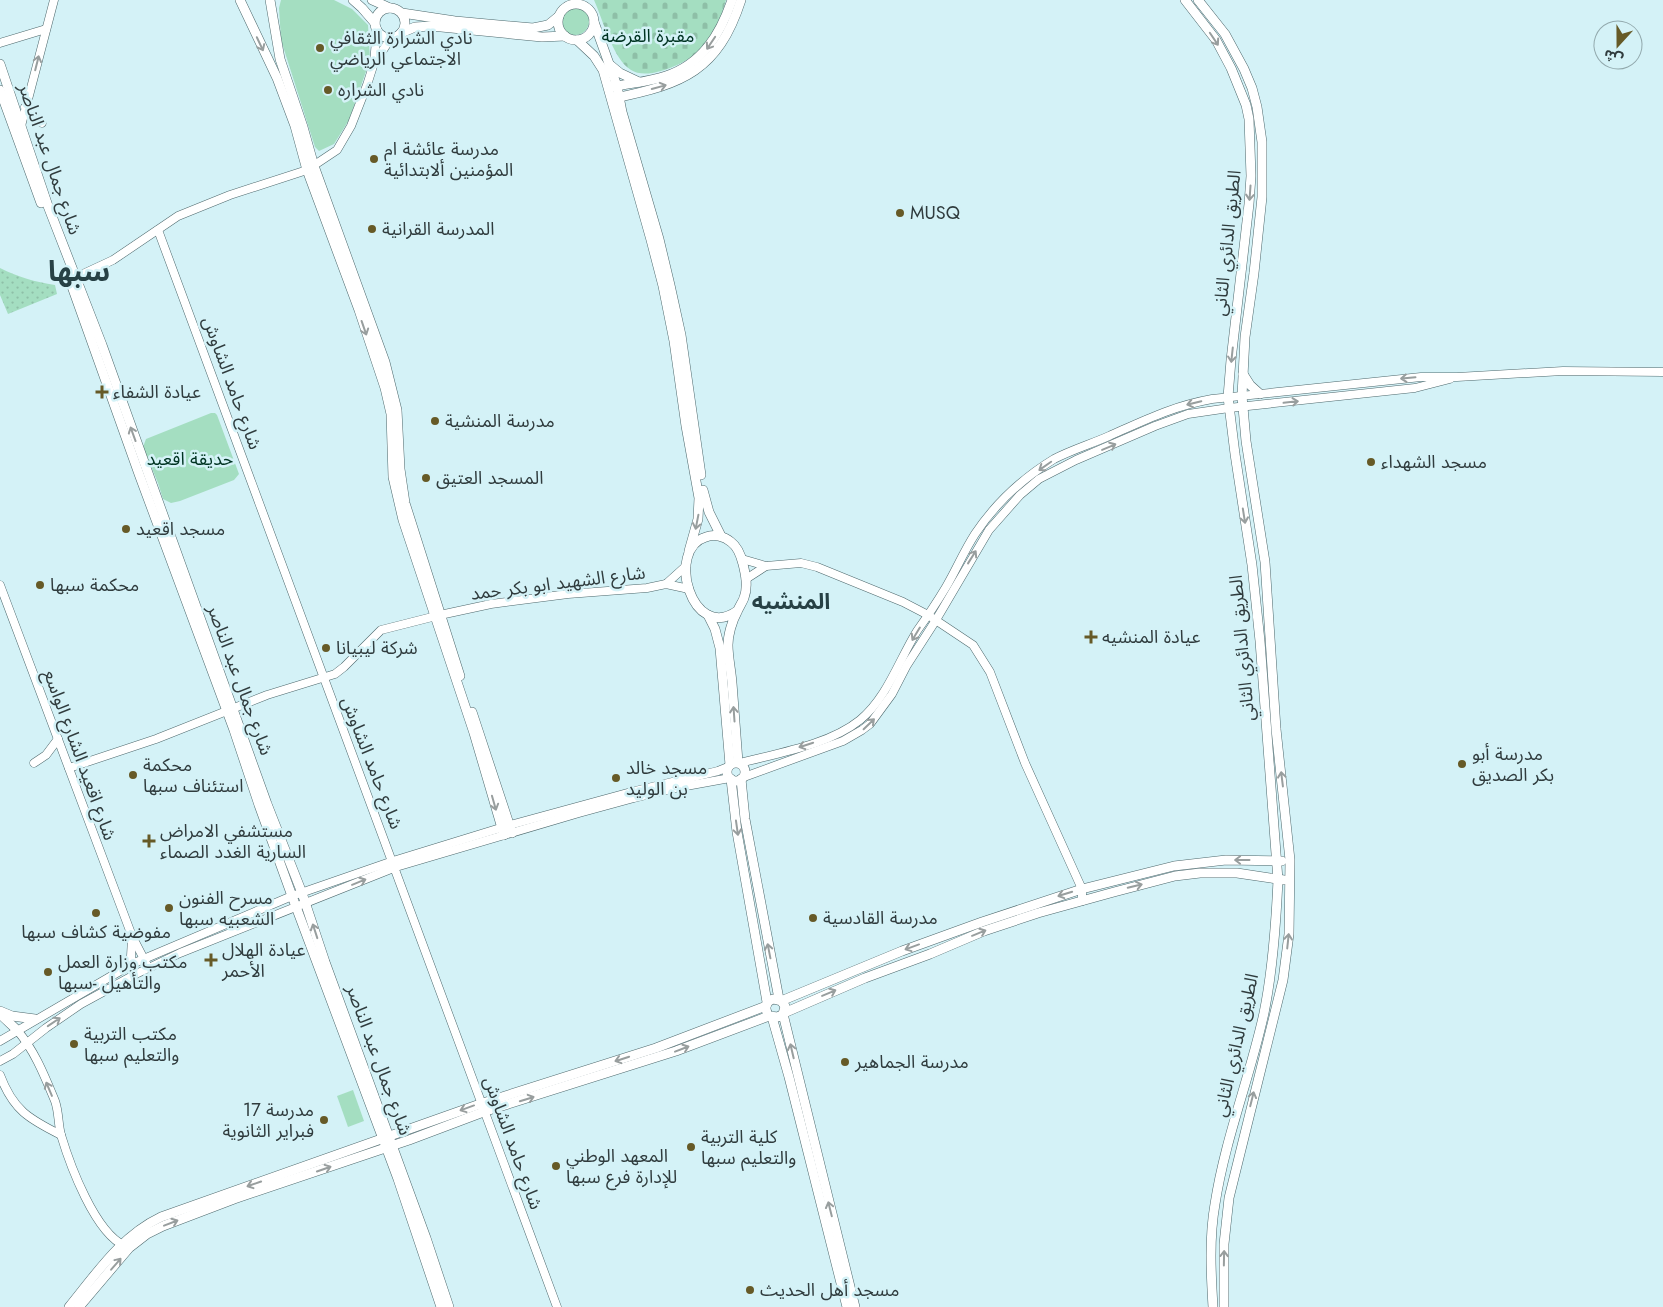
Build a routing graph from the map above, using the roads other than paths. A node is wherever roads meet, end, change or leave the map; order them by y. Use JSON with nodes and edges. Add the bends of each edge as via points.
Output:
{"nodes":[{"id":1,"x":54,"y":0,"type":"edge"},
{"id":2,"x":240,"y":0,"type":"edge"},
{"id":3,"x":270,"y":0,"type":"edge"},
{"id":4,"x":353,"y":0,"type":"edge"},
{"id":5,"x":372,"y":0,"type":"edge"},
{"id":6,"x":585,"y":0,"type":"edge"},
{"id":7,"x":732,"y":0,"type":"edge"},
{"id":8,"x":741,"y":0,"type":"edge"},
{"id":9,"x":1185,"y":0,"type":"edge"},
{"id":10,"x":1198,"y":0,"type":"edge"},
{"id":11,"x":390,"y":8,"type":"junction"},
{"id":12,"x":563,"y":8,"type":"edge"},
{"id":13,"x":589,"y":9,"type":"junction"},
{"id":14,"x":402,"y":13,"type":"junction"},
{"id":15,"x":594,"y":22,"type":"junction"},
{"id":16,"x":376,"y":26,"type":"junction"},
{"id":17,"x":46,"y":29,"type":"junction"},
{"id":18,"x":401,"y":33,"type":"junction"},
{"id":19,"x":565,"y":36,"type":"junction"},
{"id":20,"x":391,"y":38,"type":"junction"},
{"id":21,"x":577,"y":40,"type":"junction"},
{"id":22,"x":0,"y":43,"type":"edge"},
{"id":23,"x":374,"y":63,"type":"junction"},
{"id":24,"x":0,"y":64,"type":"edge"},
{"id":25,"x":609,"y":64,"type":"junction"},
{"id":26,"x":639,"y":82,"type":"junction"},
{"id":27,"x":612,"y":87,"type":"junction"},
{"id":28,"x":0,"y":90,"type":"edge"},
{"id":29,"x":634,"y":93,"type":"junction"},
{"id":30,"x":616,"y":97,"type":"junction"},
{"id":31,"x":25,"y":107,"type":"junction"},
{"id":32,"x":622,"y":112,"type":"junction"},
{"id":33,"x":42,"y":123,"type":"dead end"},
{"id":34,"x":17,"y":129,"type":"junction"},
{"id":35,"x":311,"y":168,"type":"junction"},
{"id":36,"x":158,"y":230,"type":"junction"},
{"id":37,"x":70,"y":264,"type":"junction"},
{"id":38,"x":90,"y":270,"type":"junction"},
{"id":39,"x":72,"y":279,"type":"junction"},
{"id":40,"x":1663,"y":372,"type":"edge"},
{"id":41,"x":1243,"y":374,"type":"junction"},
{"id":42,"x":1456,"y":377,"type":"junction"},
{"id":43,"x":1260,"y":394,"type":"junction"},
{"id":44,"x":1242,"y":396,"type":"junction"},
{"id":45,"x":1228,"y":397,"type":"junction"},
{"id":46,"x":1243,"y":407,"type":"junction"},
{"id":47,"x":1229,"y":408,"type":"junction"},
{"id":48,"x":721,"y":536,"type":"junction"},
{"id":49,"x":689,"y":551,"type":"junction"},
{"id":50,"x":742,"y":559,"type":"junction"},
{"id":51,"x":686,"y":566,"type":"junction"},
{"id":52,"x":766,"y":566,"type":"junction"},
{"id":53,"x":746,"y":579,"type":"junction"},
{"id":54,"x":666,"y":584,"type":"junction"},
{"id":55,"x":0,"y":585,"type":"edge"},
{"id":56,"x":689,"y":589,"type":"junction"},
{"id":57,"x":737,"y":612,"type":"junction"},
{"id":58,"x":708,"y":615,"type":"junction"},
{"id":59,"x":928,"y":615,"type":"junction"},
{"id":60,"x":437,"y":616,"type":"junction"},
{"id":61,"x":936,"y":620,"type":"junction"},
{"id":62,"x":324,"y":678,"type":"junction"},
{"id":63,"x":230,"y":710,"type":"junction"},
{"id":64,"x":58,"y":739,"type":"junction"},
{"id":65,"x":34,"y":763,"type":"dead end"},
{"id":66,"x":734,"y":764,"type":"junction"},
{"id":67,"x":69,"y":768,"type":"junction"},
{"id":68,"x":743,"y":778,"type":"junction"},
{"id":69,"x":730,"y":779,"type":"junction"},
{"id":70,"x":507,"y":830,"type":"junction"},
{"id":71,"x":1290,"y":860,"type":"junction"},
{"id":72,"x":1278,"y":861,"type":"junction"},
{"id":73,"x":394,"y":864,"type":"junction"},
{"id":74,"x":1278,"y":880,"type":"junction"},
{"id":75,"x":1290,"y":880,"type":"junction"},
{"id":76,"x":1082,"y":889,"type":"junction"},
{"id":77,"x":302,"y":893,"type":"junction"},
{"id":78,"x":292,"y":896,"type":"junction"},
{"id":79,"x":1082,"y":901,"type":"junction"},
{"id":80,"x":306,"y":903,"type":"junction"},
{"id":81,"x":296,"y":906,"type":"junction"},
{"id":82,"x":132,"y":936,"type":"junction"},
{"id":83,"x":144,"y":958,"type":"junction"},
{"id":84,"x":132,"y":964,"type":"junction"},
{"id":85,"x":148,"y":968,"type":"junction"},
{"id":86,"x":136,"y":974,"type":"junction"},
{"id":87,"x":780,"y":1000,"type":"junction"},
{"id":88,"x":767,"y":1004,"type":"junction"},
{"id":89,"x":0,"y":1013,"type":"edge"},
{"id":90,"x":784,"y":1013,"type":"junction"},
{"id":91,"x":770,"y":1016,"type":"junction"},
{"id":92,"x":35,"y":1019,"type":"junction"},
{"id":93,"x":17,"y":1030,"type":"junction"},
{"id":94,"x":0,"y":1041,"type":"edge"},
{"id":95,"x":27,"y":1042,"type":"junction"},
{"id":96,"x":0,"y":1061,"type":"edge"},
{"id":97,"x":0,"y":1075,"type":"edge"},
{"id":98,"x":484,"y":1107,"type":"junction"},
{"id":99,"x":61,"y":1135,"type":"junction"},
{"id":100,"x":388,"y":1142,"type":"junction"},
{"id":101,"x":125,"y":1246,"type":"junction"},
{"id":102,"x":69,"y":1307,"type":"edge"},
{"id":103,"x":80,"y":1307,"type":"edge"},
{"id":104,"x":441,"y":1307,"type":"edge"},
{"id":105,"x":449,"y":1307,"type":"edge"},
{"id":106,"x":557,"y":1307,"type":"edge"},
{"id":107,"x":847,"y":1307,"type":"edge"},
{"id":108,"x":855,"y":1307,"type":"edge"},
{"id":109,"x":1213,"y":1307,"type":"edge"},
{"id":110,"x":1224,"y":1307,"type":"edge"}],
"edges":[{"from":1,"to":17,"type":"street"},
{"from":2,"to":35,"type":"main road","one_way":true,"via":[[276,78]]},
{"from":3,"to":35,"type":"main road","via":[[280,59],[303,127]]},
{"from":4,"to":16,"type":"main road"},
{"from":5,"to":11,"type":"main road"},
{"from":6,"to":13,"type":"main road"},
{"from":7,"to":26,"type":"main road","one_way":true,"via":[[722,24],[704,52],[680,70]]},
{"from":29,"to":8,"type":"main road","one_way":true,"via":[[667,85],[704,64],[715,54],[733,24]]},
{"from":9,"to":45,"type":"main road","name":"الطريق الدائري الثاني","one_way":true,"via":[[1216,40],[1231,68],[1249,119],[1249,204]]},
{"from":10,"to":41,"type":"main road","name":"الطريق الدائري الثاني","via":[[1225,34],[1244,70],[1257,107],[1262,142],[1262,197]]},
{"from":11,"to":14,"type":"main road"},
{"from":11,"to":16,"type":"main road","via":[[379,12]]},
{"from":12,"to":13,"type":"main road","via":[[577,4]]},
{"from":12,"to":14,"type":"main road","via":[[548,25],[533,28]]},
{"from":12,"to":19,"type":"main road","via":[[559,27]]},
{"from":13,"to":15,"type":"main road"},
{"from":14,"to":18,"type":"main road","via":[[405,25]]},
{"from":15,"to":21,"type":"main road","via":[[587,36]]},
{"from":15,"to":25,"type":"main road"},
{"from":16,"to":20,"type":"main road","via":[[382,36]]},
{"from":16,"to":23,"type":"street"},
{"from":17,"to":22,"type":"street"},
{"from":31,"to":17,"type":"street","one_way":true},
{"from":18,"to":19,"type":"main road","via":[[431,26]]},
{"from":18,"to":20,"type":"main road"},
{"from":19,"to":21,"type":"main road"},
{"from":20,"to":23,"type":"street"},
{"from":21,"to":27,"type":"main road","via":[[598,60]]},
{"from":23,"to":35,"type":"street","via":[[361,101],[337,150]]},
{"from":24,"to":34,"type":"main road","name":"شارع جمال عبد الناصر"},
{"from":25,"to":26,"type":"main road"},
{"from":25,"to":27,"type":"main road"},
{"from":26,"to":27,"type":"main road"},
{"from":27,"to":30,"type":"main road"},
{"from":28,"to":34,"type":"main road","name":"شارع جمال عبد الناصر"},
{"from":29,"to":30,"type":"main road"},
{"from":29,"to":32,"type":"main road"},
{"from":30,"to":32,"type":"main road"},
{"from":30,"to":49,"type":"main road","one_way":true,"via":[[674,341],[699,498],[698,518]]},
{"from":31,"to":33,"type":"street"},
{"from":31,"to":34,"type":"street"},
{"from":32,"to":48,"type":"main road","via":[[659,239],[681,335],[706,504]]},
{"from":34,"to":37,"type":"main road","name":"شارع جمال عبد الناصر"},
{"from":34,"to":39,"type":"main road","name":"شارع جمال عبد الناصر"},
{"from":35,"to":36,"type":"street","via":[[200,206]]},
{"from":35,"to":60,"type":"main road","via":[[385,362],[397,410],[405,503]]},
{"from":36,"to":38,"type":"street","via":[[113,260]]},
{"from":36,"to":62,"type":"street","name":"شارع حامد الشاوش"},
{"from":37,"to":38,"type":"street"},
{"from":37,"to":39,"type":"main road","name":"شارع جمال عبد الناصر"},
{"from":38,"to":39,"type":"street"},
{"from":39,"to":63,"type":"main road","name":"شارع جمال عبد الناصر","via":[[102,346]]},
{"from":40,"to":42,"type":"street","via":[[1563,371]]},
{"from":41,"to":43,"type":"main road"},
{"from":41,"to":44,"type":"main road","name":"الطريق الدائري الثاني"},
{"from":42,"to":43,"type":"street","one_way":true,"via":[[1406,378]]},
{"from":46,"to":42,"type":"street","one_way":true,"via":[[1415,388]]},
{"from":43,"to":44,"type":"street"},
{"from":44,"to":45,"type":"street"},
{"from":44,"to":46,"type":"main road","name":"الطريق الدائري الثاني"},
{"from":45,"to":47,"type":"main road","name":"الطريق الدائري الثاني"},
{"from":45,"to":59,"type":"street","one_way":true,"via":[[1193,402],[1155,414],[1055,459],[1025,480],[975,535]]},
{"from":46,"to":47,"type":"street"},
{"from":71,"to":46,"type":"main road","name":"الطريق الدائري الثاني","one_way":true,"via":[[1276,729],[1265,562]]},
{"from":61,"to":47,"type":"street","one_way":true,"via":[[989,530],[1020,495],[1040,479],[1076,460],[1171,420]]},
{"from":47,"to":72,"type":"main road","name":"الطريق الدائري الثاني","one_way":true,"via":[[1252,565]]},
{"from":48,"to":49,"type":"main road","via":[[698,540]]},
{"from":48,"to":50,"type":"main road","via":[[734,545]]},
{"from":49,"to":51,"type":"main road"},
{"from":50,"to":52,"type":"street"},
{"from":50,"to":53,"type":"main road"},
{"from":51,"to":54,"type":"street","name":"شارع الشهيد ابو بكر حمد"},
{"from":51,"to":56,"type":"main road"},
{"from":52,"to":53,"type":"street"},
{"from":52,"to":59,"type":"street","via":[[809,565]]},
{"from":53,"to":57,"type":"main road","via":[[745,596]]},
{"from":54,"to":56,"type":"street","name":"شارع الشهيد ابو بكر حمد"},
{"from":54,"to":60,"type":"street","name":"شارع الشهيد ابو بكر حمد","via":[[491,604]]},
{"from":55,"to":64,"type":"street","name":"شارع اقعيد الشارع الواسع"},
{"from":56,"to":58,"type":"main road","via":[[699,610]]},
{"from":57,"to":58,"type":"main road","via":[[722,618]]},
{"from":66,"to":57,"type":"main road","one_way":true,"via":[[728,646]]},
{"from":58,"to":66,"type":"main road","via":[[720,648]]},
{"from":59,"to":61,"type":"street"},
{"from":59,"to":66,"type":"street","one_way":true,"via":[[878,700],[861,719],[830,737]]},
{"from":60,"to":62,"type":"street","name":"شارع الشهيد ابو بكر حمد","via":[[381,630],[340,671]]},
{"from":60,"to":70,"type":"main road"},
{"from":68,"to":61,"type":"street","one_way":true,"via":[[843,741],[862,730],[884,706]]},
{"from":61,"to":76,"type":"street","via":[[973,645],[990,672],[1025,763]]},
{"from":62,"to":63,"type":"street","name":"شارع الشهيد ابو بكر حمد"},
{"from":62,"to":73,"type":"street","name":"شارع حامد الشاوش"},
{"from":63,"to":67,"type":"street","name":"شارع الشهيد ابو بكر حمد"},
{"from":63,"to":77,"type":"main road","name":"شارع جمال عبد الناصر"},
{"from":63,"to":78,"type":"main road","name":"شارع جمال عبد الناصر"},
{"from":64,"to":65,"type":"street","via":[[46,755]]},
{"from":64,"to":67,"type":"street","name":"شارع اقعيد الشارع الواسع"},
{"from":66,"to":68,"type":"main road","via":[[745,769]]},
{"from":66,"to":69,"type":"main road","via":[[726,771]]},
{"from":66,"to":70,"type":"street","via":[[718,771],[578,806]]},
{"from":67,"to":82,"type":"street","name":"شارع اقعيد الشارع الواسع"},
{"from":68,"to":69,"type":"main road","via":[[738,781]]},
{"from":87,"to":68,"type":"main road","one_way":true,"via":[[745,819]]},
{"from":69,"to":70,"type":"street","via":[[675,788]]},
{"from":69,"to":88,"type":"main road","one_way":true},
{"from":70,"to":73,"type":"street"},
{"from":71,"to":72,"type":"main road"},
{"from":71,"to":75,"type":"main road","name":"الطريق الدائري الثاني"},
{"from":72,"to":74,"type":"main road","name":"الطريق الدائري الثاني"},
{"from":72,"to":76,"type":"main road","one_way":true,"via":[[1226,860],[1174,866]]},
{"from":73,"to":77,"type":"street"},
{"from":80,"to":73,"type":"street","one_way":true},
{"from":73,"to":98,"type":"street","name":"شارع حامد الشاوش"},
{"from":74,"to":75,"type":"main road"},
{"from":79,"to":74,"type":"main road","one_way":true,"via":[[1175,876],[1200,873],[1237,873]]},
{"from":74,"to":109,"type":"main road","name":"الطريق الدائري الثاني","via":[[1264,1013],[1214,1206]]},
{"from":110,"to":75,"type":"main road","name":"الطريق الدائري الثاني","one_way":true,"via":[[1228,1198],[1283,980],[1289,934]]},
{"from":76,"to":79,"type":"street"},
{"from":76,"to":87,"type":"main road","one_way":true,"via":[[902,951]]},
{"from":77,"to":78,"type":"street"},
{"from":77,"to":80,"type":"main road","name":"شارع جمال عبد الناصر"},
{"from":78,"to":81,"type":"main road","name":"شارع جمال عبد الناصر"},
{"from":78,"to":83,"type":"street"},
{"from":90,"to":79,"type":"main road","one_way":true,"via":[[984,931]]},
{"from":80,"to":81,"type":"street"},
{"from":100,"to":80,"type":"main road","name":"شارع جمال عبد الناصر","one_way":true},
{"from":81,"to":85,"type":"street"},
{"from":81,"to":100,"type":"main road","name":"شارع جمال عبد الناصر"},
{"from":82,"to":83,"type":"street"},
{"from":82,"to":84,"type":"street"},
{"from":83,"to":84,"type":"street"},
{"from":83,"to":85,"type":"street"},
{"from":84,"to":86,"type":"street"},
{"from":84,"to":92,"type":"street"},
{"from":85,"to":86,"type":"street"},
{"from":95,"to":86,"type":"street","one_way":true,"via":[[81,1004]]},
{"from":87,"to":88,"type":"main road","via":[[772,999]]},
{"from":87,"to":90,"type":"main road"},
{"from":88,"to":91,"type":"main road","via":[[766,1011]]},
{"from":88,"to":98,"type":"main road","one_way":true,"via":[[656,1048]]},
{"from":89,"to":92,"type":"main road"},
{"from":89,"to":93,"type":"main road"},
{"from":90,"to":91,"type":"main road","via":[[778,1018]]},
{"from":108,"to":90,"type":"main road","one_way":true},
{"from":98,"to":91,"type":"main road","one_way":true,"via":[[676,1051]]},
{"from":91,"to":107,"type":"main road","via":[[789,1077]]},
{"from":92,"to":93,"type":"street"},
{"from":93,"to":94,"type":"street"},
{"from":93,"to":95,"type":"street"},
{"from":95,"to":96,"type":"street"},
{"from":99,"to":95,"type":"street","one_way":true,"via":[[56,1102]]},
{"from":97,"to":99,"type":"street","via":[[11,1099],[27,1117]]},
{"from":98,"to":100,"type":"main road"},
{"from":98,"to":106,"type":"street","name":"شارع حامد الشاوش"},
{"from":99,"to":101,"type":"street","via":[[86,1198],[101,1224]]},
{"from":100,"to":101,"type":"main road","via":[[164,1226]]},
{"from":100,"to":104,"type":"main road","name":"شارع جمال عبد الناصر"},
{"from":100,"to":105,"type":"main road","name":"شارع جمال عبد الناصر"},
{"from":101,"to":102,"type":"main road"},
{"from":103,"to":101,"type":"main road","one_way":true}]}
